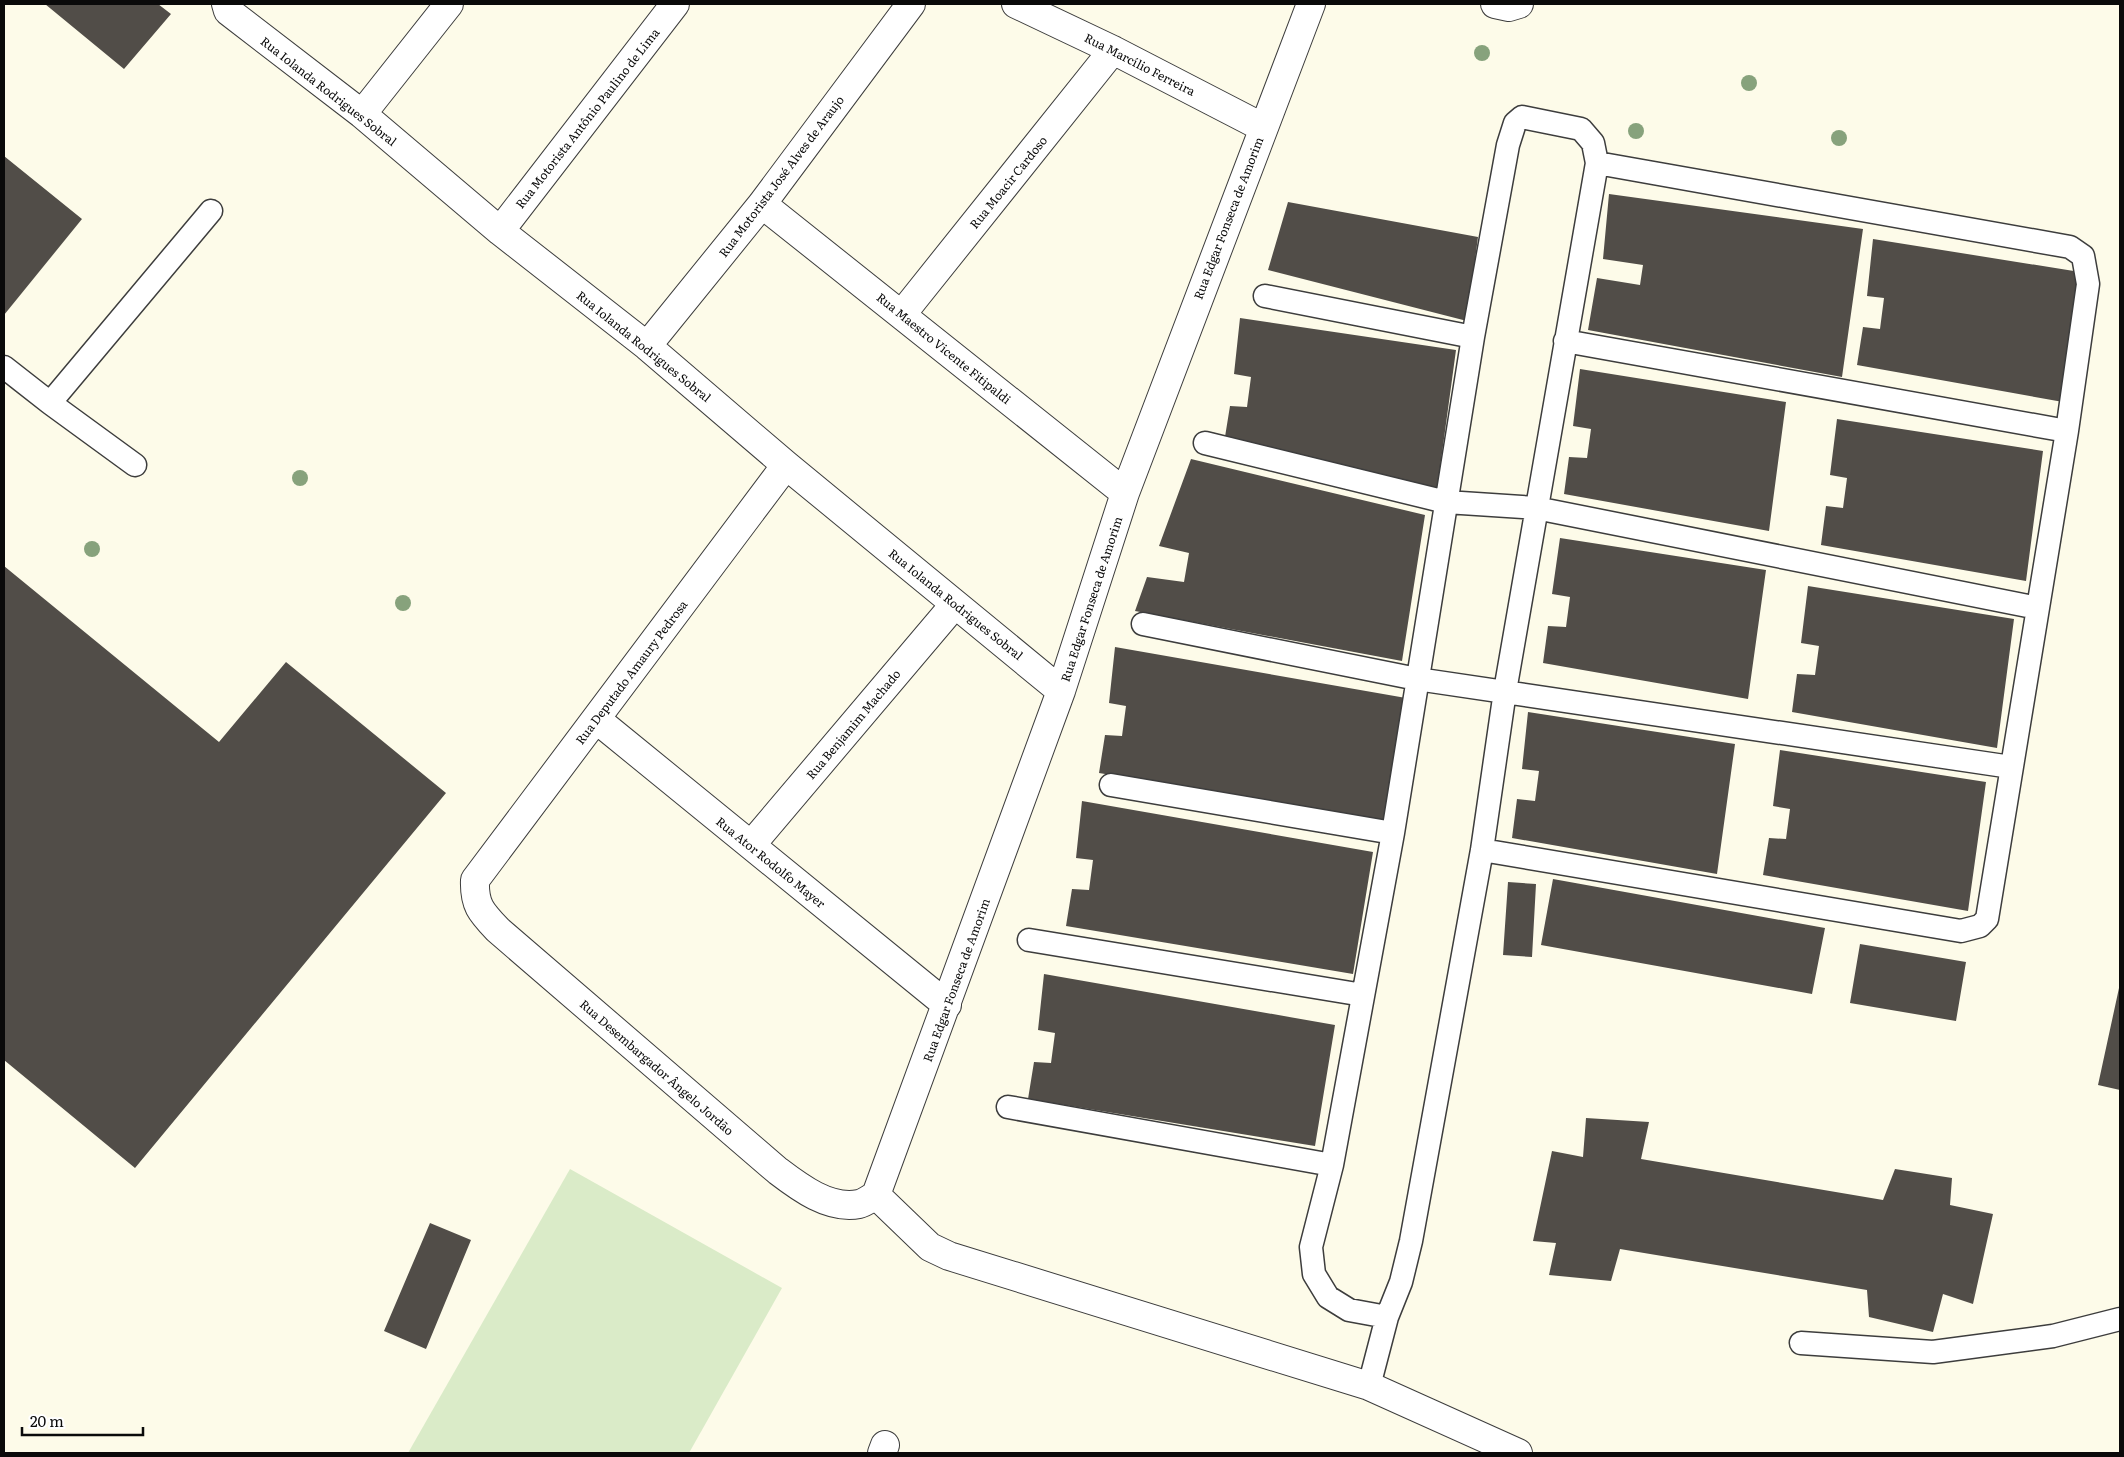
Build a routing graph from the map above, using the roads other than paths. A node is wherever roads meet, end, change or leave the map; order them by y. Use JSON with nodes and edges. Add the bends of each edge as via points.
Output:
{"nodes":[{"id":1,"x":226,"y":4,"type":"edge"},
{"id":2,"x":449,"y":4,"type":"edge"},
{"id":3,"x":675,"y":4,"type":"edge"},
{"id":4,"x":911,"y":4,"type":"edge"},
{"id":5,"x":1016,"y":4,"type":"edge"},
{"id":6,"x":1311,"y":4,"type":"edge"},
{"id":7,"x":1495,"y":4,"type":"edge"},
{"id":8,"x":1519,"y":4,"type":"edge"},
{"id":9,"x":1113,"y":50,"type":"junction"},
{"id":10,"x":362,"y":114,"type":"junction"},
{"id":11,"x":1262,"y":127,"type":"junction"},
{"id":12,"x":1596,"y":163,"type":"junction"},
{"id":13,"x":762,"y":204,"type":"junction"},
{"id":14,"x":211,"y":210,"type":"dead end"},
{"id":15,"x":500,"y":231,"type":"junction"},
{"id":16,"x":1265,"y":296,"type":"dead end"},
{"id":17,"x":902,"y":314,"type":"junction"},
{"id":18,"x":1473,"y":337,"type":"junction"},
{"id":19,"x":1565,"y":341,"type":"junction"},
{"id":20,"x":647,"y":346,"type":"junction"},
{"id":21,"x":4,"y":367,"type":"edge"},
{"id":22,"x":50,"y":403,"type":"junction"},
{"id":23,"x":2067,"y":431,"type":"junction"},
{"id":24,"x":1205,"y":443,"type":"dead end"},
{"id":25,"x":135,"y":465,"type":"dead end"},
{"id":26,"x":786,"y":465,"type":"junction"},
{"id":27,"x":1125,"y":493,"type":"junction"},
{"id":28,"x":1446,"y":502,"type":"junction"},
{"id":29,"x":1536,"y":508,"type":"junction"},
{"id":30,"x":955,"y":604,"type":"junction"},
{"id":31,"x":2038,"y":608,"type":"junction"},
{"id":32,"x":1143,"y":624,"type":"dead end"},
{"id":33,"x":1417,"y":679,"type":"junction"},
{"id":34,"x":1061,"y":691,"type":"junction"},
{"id":35,"x":1505,"y":691,"type":"junction"},
{"id":36,"x":596,"y":719,"type":"junction"},
{"id":37,"x":2011,"y":767,"type":"junction"},
{"id":38,"x":1111,"y":785,"type":"dead end"},
{"id":39,"x":1393,"y":833,"type":"junction"},
{"id":40,"x":751,"y":845,"type":"junction"},
{"id":41,"x":1482,"y":850,"type":"junction"},
{"id":42,"x":476,"y":880,"type":"joint"},
{"id":43,"x":1029,"y":940,"type":"dead end"},
{"id":44,"x":1363,"y":995,"type":"junction"},
{"id":45,"x":947,"y":1005,"type":"junction"},
{"id":46,"x":1008,"y":1107,"type":"dead end"},
{"id":47,"x":1332,"y":1165,"type":"junction"},
{"id":48,"x":876,"y":1195,"type":"junction"},
{"id":49,"x":1387,"y":1316,"type":"junction"},
{"id":50,"x":2120,"y":1319,"type":"edge"},
{"id":51,"x":1801,"y":1343,"type":"dead end"},
{"id":52,"x":1369,"y":1386,"type":"junction"},
{"id":53,"x":1518,"y":1453,"type":"edge"}],
"edges":[{"from":1,"to":10,"type":"street","name":"Rua Iolanda Rodrigues Sobral","via":[[228,11]]},
{"from":2,"to":10,"type":"street"},
{"from":3,"to":15,"type":"street","name":"Rua Motorista Antônio Paulino de Lima"},
{"from":4,"to":13,"type":"street","name":"Rua Motorista José Alves de Araujo"},
{"from":5,"to":9,"type":"street","name":"Rua Marcílio Ferreira"},
{"from":6,"to":11,"type":"street","name":"Rua Edgar Fonseca de Amorim"},
{"from":7,"to":8,"type":"street","via":[[1509,7]]},
{"from":9,"to":11,"type":"street","name":"Rua Marcílio Ferreira"},
{"from":9,"to":17,"type":"street","name":"Rua Moacir Cardoso"},
{"from":10,"to":15,"type":"street","name":"Rua Iolanda Rodrigues Sobral"},
{"from":11,"to":27,"type":"street","name":"Rua Edgar Fonseca de Amorim"},
{"from":12,"to":18,"type":"lane","via":[[1592,144],[1581,129],[1522,117],[1515,123],[1508,145]]},
{"from":12,"to":19,"type":"lane"},
{"from":12,"to":23,"type":"lane","via":[[2070,247],[2082,256],[2088,284]]},
{"from":13,"to":17,"type":"street","name":"Rua Maestro Vicente Fitipaldi"},
{"from":13,"to":20,"type":"street","name":"Rua Motorista José Alves de Araujo"},
{"from":14,"to":22,"type":"lane"},
{"from":15,"to":20,"type":"street","name":"Rua Iolanda Rodrigues Sobral"},
{"from":16,"to":18,"type":"lane"},
{"from":17,"to":27,"type":"street","name":"Rua Maestro Vicente Fitipaldi"},
{"from":18,"to":28,"type":"lane"},
{"from":19,"to":23,"type":"lane"},
{"from":19,"to":29,"type":"lane"},
{"from":20,"to":26,"type":"street","name":"Rua Iolanda Rodrigues Sobral"},
{"from":21,"to":22,"type":"lane"},
{"from":22,"to":25,"type":"lane"},
{"from":23,"to":31,"type":"lane"},
{"from":24,"to":28,"type":"lane"},
{"from":26,"to":30,"type":"street","name":"Rua Iolanda Rodrigues Sobral"},
{"from":26,"to":36,"type":"street","name":"Rua Deputado Amaury Pedrosa"},
{"from":27,"to":34,"type":"street","name":"Rua Edgar Fonseca de Amorim"},
{"from":28,"to":29,"type":"lane"},
{"from":28,"to":33,"type":"lane"},
{"from":29,"to":31,"type":"lane"},
{"from":29,"to":35,"type":"lane"},
{"from":30,"to":34,"type":"street","name":"Rua Iolanda Rodrigues Sobral"},
{"from":30,"to":40,"type":"street","name":"Rua Benjamim Machado"},
{"from":31,"to":37,"type":"lane"},
{"from":32,"to":33,"type":"lane"},
{"from":33,"to":35,"type":"lane"},
{"from":33,"to":39,"type":"lane"},
{"from":34,"to":45,"type":"street","name":"Rua Edgar Fonseca de Amorim"},
{"from":35,"to":37,"type":"lane"},
{"from":35,"to":41,"type":"lane"},
{"from":36,"to":40,"type":"street","name":"Rua Ator Rodolfo Mayer"},
{"from":36,"to":42,"type":"street","name":"Rua Deputado Amaury Pedrosa"},
{"from":37,"to":41,"type":"lane","via":[[1987,919],[1980,926],[1961,931]]},
{"from":38,"to":39,"type":"lane"},
{"from":39,"to":44,"type":"lane"},
{"from":40,"to":45,"type":"street","name":"Rua Ator Rodolfo Mayer"},
{"from":41,"to":49,"type":"lane","via":[[1411,1241],[1401,1282]]},
{"from":42,"to":48,"type":"street","name":"Rua Desembargador Ângelo Jordão","via":[[478,907],[498,930],[778,1171],[803,1190],[842,1204],[859,1204]]},
{"from":43,"to":44,"type":"lane"},
{"from":44,"to":47,"type":"lane"},
{"from":45,"to":48,"type":"street","name":"Rua Edgar Fonseca de Amorim"},
{"from":46,"to":47,"type":"lane"},
{"from":47,"to":49,"type":"lane","via":[[1311,1247],[1314,1274],[1328,1297],[1349,1310]]},
{"from":48,"to":52,"type":"street","via":[[930,1247],[949,1256]]},
{"from":49,"to":52,"type":"lane"},
{"from":50,"to":51,"type":"lane","via":[[2053,1336],[1934,1352]]},
{"from":52,"to":53,"type":"street"}]}
